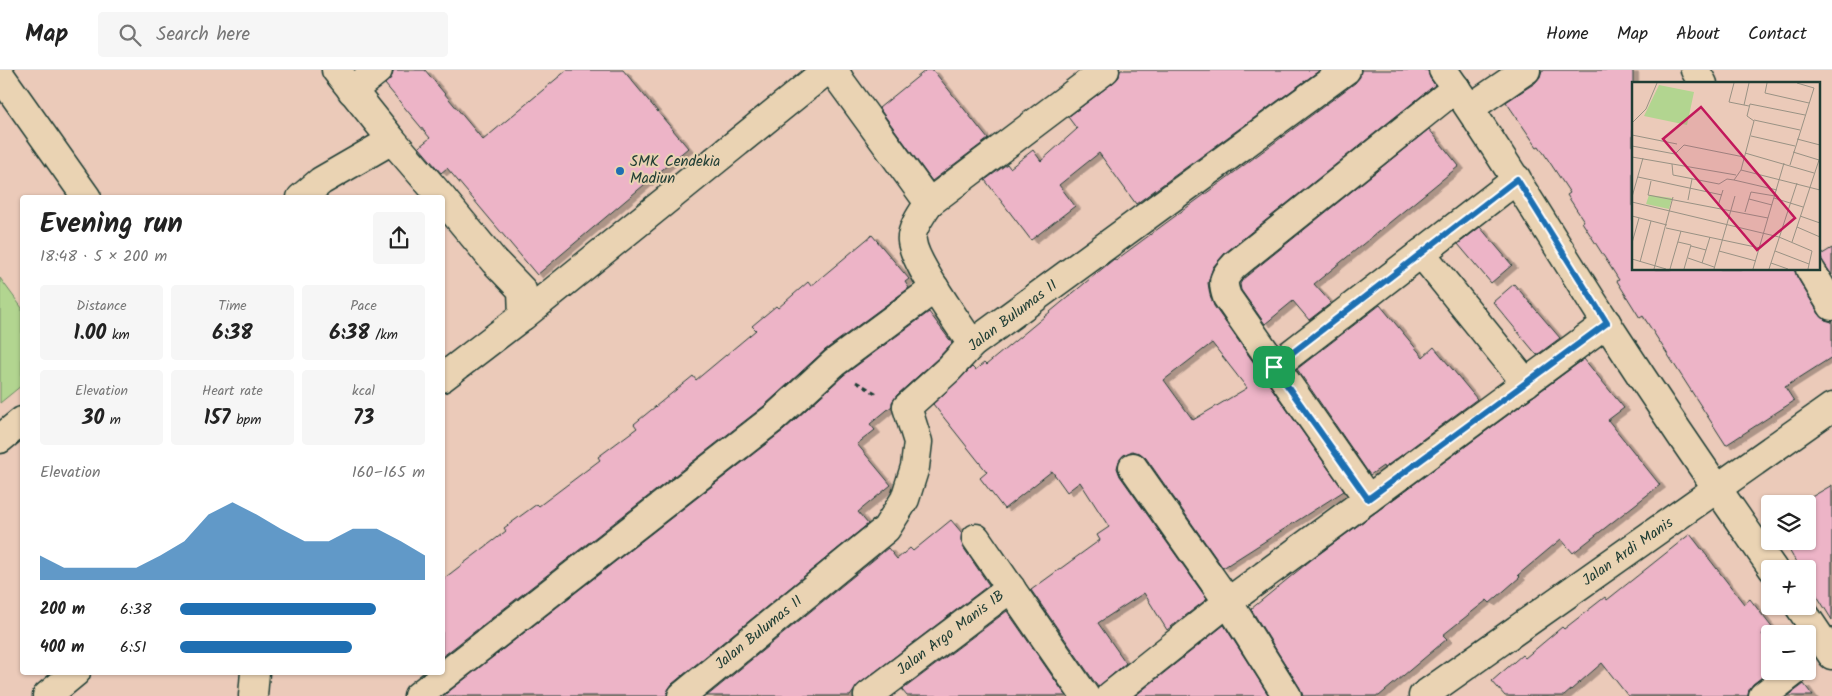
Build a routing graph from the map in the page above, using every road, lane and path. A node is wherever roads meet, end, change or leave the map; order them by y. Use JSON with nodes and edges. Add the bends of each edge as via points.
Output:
{"nodes":[{"id":1,"x":336,"y":70,"type":"edge"},
{"id":2,"x":378,"y":70,"type":"edge"},
{"id":3,"x":827,"y":70,"type":"edge"},
{"id":4,"x":834,"y":70,"type":"edge"},
{"id":5,"x":1104,"y":70,"type":"edge"},
{"id":6,"x":1346,"y":70,"type":"edge"},
{"id":7,"x":1526,"y":70,"type":"edge"},
{"id":8,"x":1695,"y":70,"type":"edge"},
{"id":9,"x":0,"y":75,"type":"edge"},
{"id":10,"x":1702,"y":82,"type":"edge"},
{"id":11,"x":1457,"y":89,"type":"edge"},
{"id":12,"x":352,"y":91,"type":"junction"},
{"id":13,"x":392,"y":140,"type":"junction"},
{"id":14,"x":1517,"y":179,"type":"junction"},
{"id":15,"x":85,"y":195,"type":"edge"},
{"id":16,"x":305,"y":195,"type":"edge"},
{"id":17,"x":439,"y":195,"type":"edge"},
{"id":18,"x":445,"y":202,"type":"edge"},
{"id":19,"x":929,"y":203,"type":"junction"},
{"id":20,"x":1421,"y":253,"type":"junction"},
{"id":21,"x":1811,"y":270,"type":"edge"},
{"id":22,"x":935,"y":288,"type":"junction"},
{"id":23,"x":1832,"y":306,"type":"edge"},
{"id":24,"x":523,"y":316,"type":"junction"},
{"id":25,"x":1607,"y":323,"type":"junction"},
{"id":26,"x":972,"y":344,"type":"junction"},
{"id":27,"x":834,"y":363,"type":"junction"},
{"id":28,"x":1274,"y":367,"type":"junction"},
{"id":29,"x":445,"y":376,"type":"edge"},
{"id":30,"x":1526,"y":382,"type":"junction"},
{"id":31,"x":907,"y":407,"type":"junction"},
{"id":32,"x":1832,"y":407,"type":"edge"},
{"id":33,"x":20,"y":423,"type":"edge"},
{"id":34,"x":0,"y":439,"type":"edge"},
{"id":35,"x":1132,"y":468,"type":"dead end"},
{"id":36,"x":1717,"y":489,"type":"junction"},
{"id":37,"x":1368,"y":499,"type":"junction"},
{"id":38,"x":976,"y":538,"type":"dead end"},
{"id":39,"x":1766,"y":560,"type":"edge"},
{"id":40,"x":1011,"y":588,"type":"junction"},
{"id":41,"x":1228,"y":602,"type":"junction"},
{"id":42,"x":1803,"y":615,"type":"edge"},
{"id":43,"x":1822,"y":654,"type":"edge"},
{"id":44,"x":72,"y":675,"type":"edge"},
{"id":45,"x":255,"y":675,"type":"edge"},
{"id":46,"x":445,"y":675,"type":"edge"},
{"id":47,"x":445,"y":675,"type":"edge"},
{"id":48,"x":1783,"y":680,"type":"edge"},
{"id":49,"x":47,"y":696,"type":"edge"},
{"id":50,"x":254,"y":696,"type":"edge"},
{"id":51,"x":418,"y":696,"type":"edge"},
{"id":52,"x":682,"y":696,"type":"edge"},
{"id":53,"x":868,"y":696,"type":"edge"},
{"id":54,"x":1085,"y":696,"type":"edge"},
{"id":55,"x":1110,"y":696,"type":"edge"},
{"id":56,"x":1287,"y":696,"type":"edge"},
{"id":57,"x":1423,"y":696,"type":"edge"},
{"id":58,"x":1763,"y":696,"type":"edge"}],
"edges":[{"from":1,"to":12,"type":"street"},
{"from":2,"to":12,"type":"street"},
{"from":3,"to":24,"type":"street"},
{"from":4,"to":19,"type":"street"},
{"from":5,"to":19,"type":"street"},
{"from":6,"to":26,"type":"street","name":"Jalan Bulumas II"},
{"from":7,"to":11,"type":"street"},
{"from":8,"to":10,"type":"street"},
{"from":9,"to":15,"type":"street"},
{"from":11,"to":14,"type":"street"},
{"from":11,"to":28,"type":"street","via":[[1224,277],[1227,297]]},
{"from":12,"to":13,"type":"street"},
{"from":13,"to":16,"type":"street","via":[[321,181]]},
{"from":13,"to":17,"type":"street"},
{"from":14,"to":20,"type":"street"},
{"from":14,"to":25,"type":"street"},
{"from":18,"to":24,"type":"street","via":[[522,290]]},
{"from":19,"to":22,"type":"street","via":[[916,224],[911,240]]},
{"from":20,"to":28,"type":"street"},
{"from":20,"to":30,"type":"street"},
{"from":21,"to":23,"type":"street"},
{"from":22,"to":26,"type":"street"},
{"from":22,"to":27,"type":"street"},
{"from":24,"to":29,"type":"street"},
{"from":25,"to":30,"type":"street"},
{"from":25,"to":36,"type":"street"},
{"from":26,"to":31,"type":"street","name":"Jalan Bulumas II"},
{"from":27,"to":31,"type":"path","via":[[851,380]]},
{"from":27,"to":46,"type":"street","via":[[774,418]]},
{"from":28,"to":37,"type":"street"},
{"from":30,"to":37,"type":"street"},
{"from":31,"to":52,"type":"street","name":"Jalan Bulumas II","via":[[918,442],[915,467],[905,498],[886,529]]},
{"from":32,"to":36,"type":"street","name":"Jalan Ardi Manis"},
{"from":33,"to":34,"type":"street"},
{"from":35,"to":41,"type":"street"},
{"from":36,"to":39,"type":"street"},
{"from":36,"to":57,"type":"street","name":"Jalan Ardi Manis"},
{"from":37,"to":41,"type":"street"},
{"from":38,"to":40,"type":"street"},
{"from":40,"to":53,"type":"street","name":"Jalan Argo Manis IB"},
{"from":40,"to":54,"type":"street"},
{"from":41,"to":55,"type":"street"},
{"from":41,"to":56,"type":"street"},
{"from":42,"to":43,"type":"street"},
{"from":44,"to":49,"type":"street"},
{"from":45,"to":50,"type":"street"},
{"from":47,"to":51,"type":"street"},
{"from":48,"to":58,"type":"street"}]}
